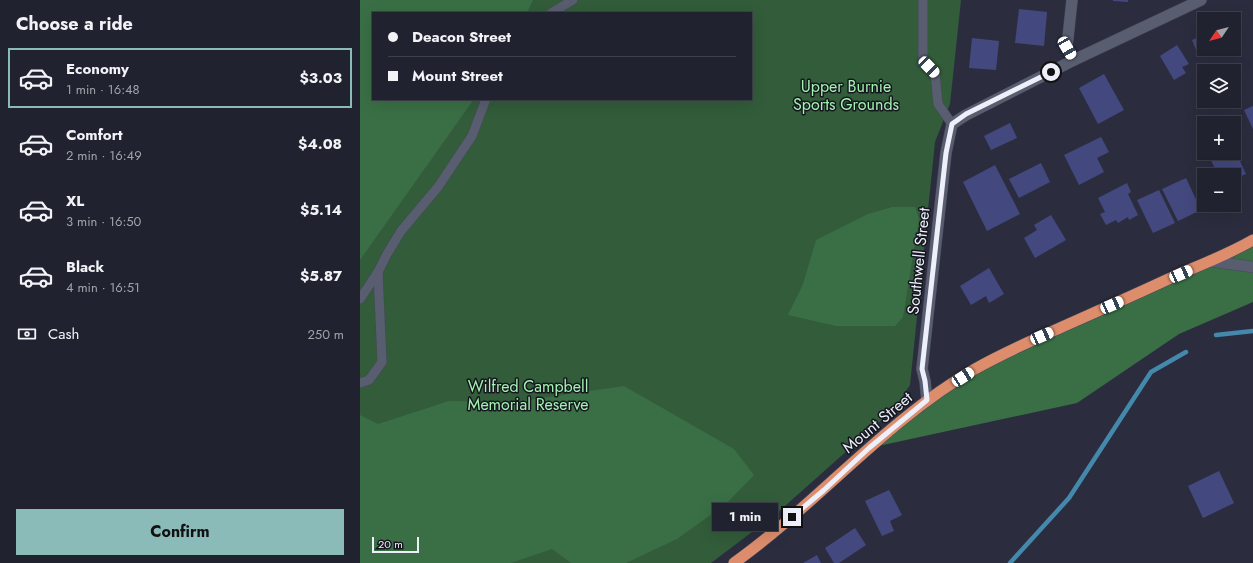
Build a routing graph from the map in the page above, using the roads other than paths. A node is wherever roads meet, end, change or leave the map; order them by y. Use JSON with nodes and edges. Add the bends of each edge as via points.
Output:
{"nodes":[{"id":1,"x":573,"y":0,"type":"edge"},
{"id":2,"x":923,"y":0,"type":"edge"},
{"id":3,"x":1072,"y":0,"type":"edge"},
{"id":4,"x":1201,"y":0,"type":"edge"},
{"id":5,"x":554,"y":12,"type":"edge"},
{"id":6,"x":1074,"y":60,"type":"junction"},
{"id":7,"x":486,"y":100,"type":"edge"},
{"id":8,"x":952,"y":124,"type":"junction"},
{"id":9,"x":1253,"y":240,"type":"edge"},
{"id":10,"x":1210,"y":261,"type":"junction"},
{"id":11,"x":1253,"y":267,"type":"edge"},
{"id":12,"x":378,"y":272,"type":"junction"},
{"id":13,"x":360,"y":299,"type":"edge"},
{"id":14,"x":360,"y":383,"type":"edge"},
{"id":15,"x":927,"y":400,"type":"junction"},
{"id":16,"x":734,"y":563,"type":"edge"}],
"edges":[{"from":1,"to":5,"type":"lane"},
{"from":2,"to":8,"type":"lane","via":[[923,61],[935,73],[938,104]]},
{"from":3,"to":6,"type":"street","via":[[1067,48]]},
{"from":4,"to":6,"type":"street"},
{"from":6,"to":8,"type":"street","via":[[966,114]]},
{"from":7,"to":12,"type":"lane","via":[[472,136],[438,187],[401,231]]},
{"from":8,"to":15,"type":"street","name":"Southwell Street","via":[[946,153],[922,369]]},
{"from":9,"to":10,"type":"highway","name":"Mount Street"},
{"from":10,"to":11,"type":"street"},
{"from":10,"to":15,"type":"highway","name":"Mount Street","via":[[975,369]]},
{"from":12,"to":13,"type":"lane"},
{"from":12,"to":14,"type":"lane","via":[[382,362],[369,380]]},
{"from":15,"to":16,"type":"highway","name":"Mount Street","via":[[869,448],[824,490]]}]}
